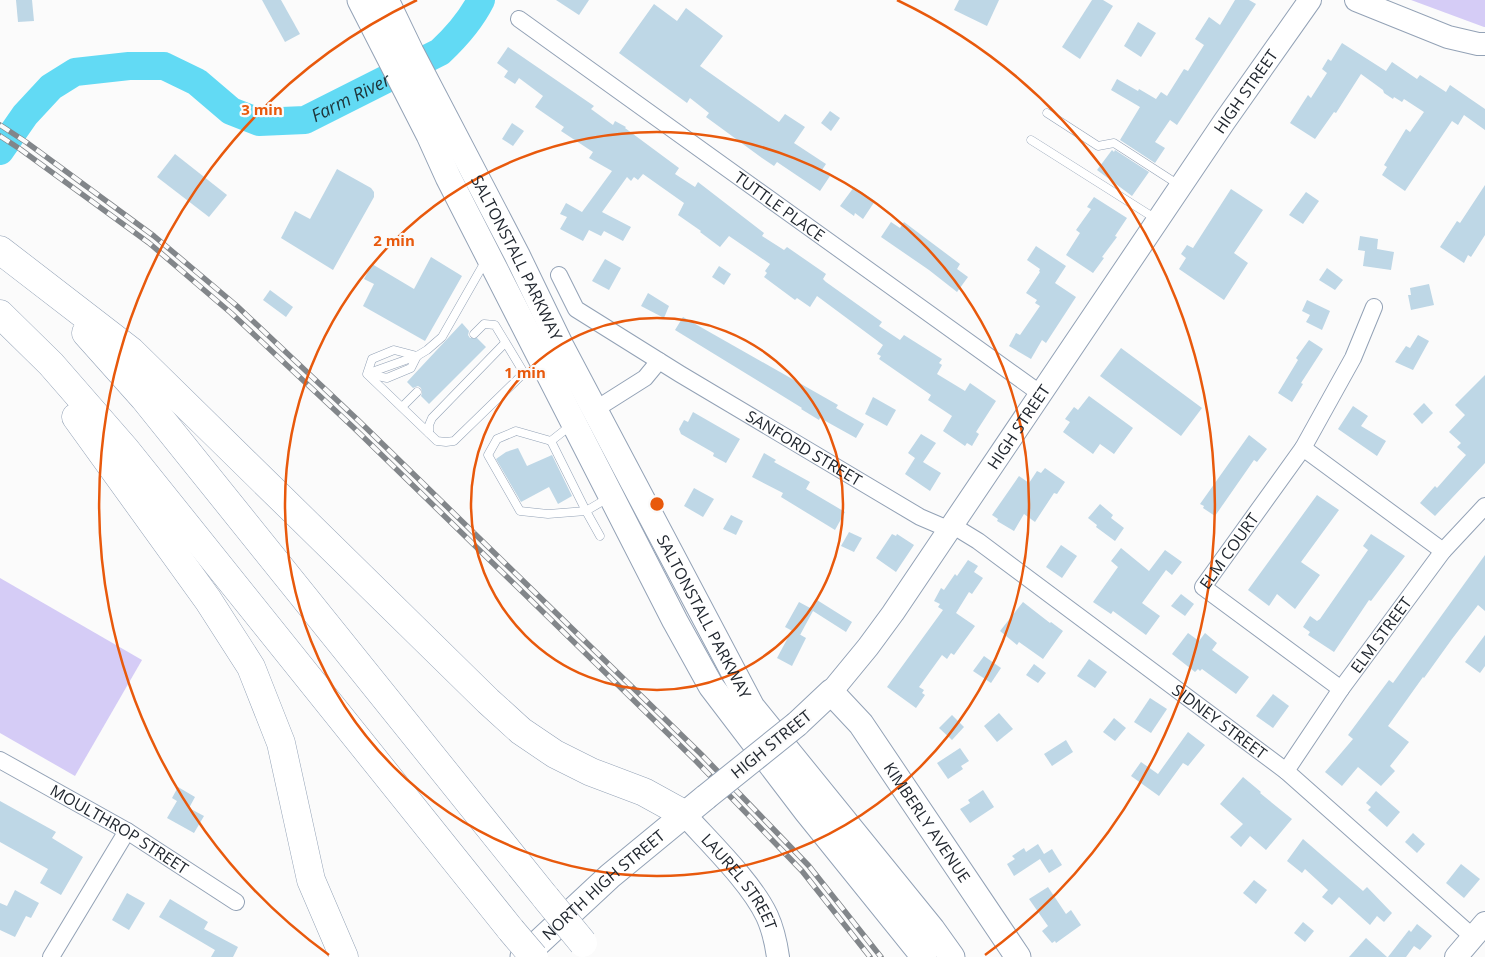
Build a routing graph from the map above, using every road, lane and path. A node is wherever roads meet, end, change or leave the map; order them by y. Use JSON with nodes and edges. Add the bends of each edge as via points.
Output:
{"nodes":[{"id":1,"x":360,"y":0,"type":"edge"},
{"id":2,"x":386,"y":0,"type":"edge"},
{"id":3,"x":1310,"y":0,"type":"edge"},
{"id":4,"x":1356,"y":0,"type":"edge"},
{"id":5,"x":519,"y":19,"type":"dead end"},
{"id":6,"x":1485,"y":44,"type":"edge"},
{"id":7,"x":407,"y":67,"type":"junction"},
{"id":8,"x":1047,"y":113,"type":"dead end"},
{"id":9,"x":1031,"y":140,"type":"dead end"},
{"id":10,"x":1181,"y":186,"type":"junction"},
{"id":11,"x":1158,"y":220,"type":"junction"},
{"id":12,"x":0,"y":251,"type":"edge"},
{"id":13,"x":488,"y":256,"type":"junction"},
{"id":14,"x":559,"y":275,"type":"dead end"},
{"id":15,"x":1374,"y":307,"type":"dead end"},
{"id":16,"x":0,"y":314,"type":"edge"},
{"id":17,"x":0,"y":323,"type":"edge"},
{"id":18,"x":474,"y":334,"type":"dead end"},
{"id":19,"x":505,"y":343,"type":"junction"},
{"id":20,"x":417,"y":356,"type":"junction"},
{"id":21,"x":659,"y":361,"type":"junction"},
{"id":22,"x":524,"y":373,"type":"junction"},
{"id":23,"x":367,"y":374,"type":"junction"},
{"id":24,"x":550,"y":376,"type":"junction"},
{"id":25,"x":417,"y":392,"type":"dead end"},
{"id":26,"x":1041,"y":394,"type":"junction"},
{"id":27,"x":402,"y":407,"type":"junction"},
{"id":28,"x":596,"y":409,"type":"junction"},
{"id":29,"x":574,"y":424,"type":"junction"},
{"id":30,"x":429,"y":433,"type":"junction"},
{"id":31,"x":551,"y":441,"type":"junction"},
{"id":32,"x":1302,"y":448,"type":"junction"},
{"id":33,"x":611,"y":497,"type":"junction"},
{"id":34,"x":1485,"y":506,"type":"edge"},
{"id":35,"x":586,"y":511,"type":"junction"},
{"id":36,"x":951,"y":528,"type":"junction"},
{"id":37,"x":600,"y":536,"type":"dead end"},
{"id":38,"x":1443,"y":551,"type":"junction"},
{"id":39,"x":1341,"y":689,"type":"junction"},
{"id":40,"x":831,"y":692,"type":"junction"},
{"id":41,"x":0,"y":760,"type":"edge"},
{"id":42,"x":1286,"y":771,"type":"junction"},
{"id":43,"x":684,"y":814,"type":"junction"},
{"id":44,"x":126,"y":831,"type":"junction"},
{"id":45,"x":236,"y":902,"type":"dead end"},
{"id":46,"x":1479,"y":930,"type":"edge"},
{"id":47,"x":588,"y":950,"type":"edge"},
{"id":48,"x":51,"y":957,"type":"edge"},
{"id":49,"x":344,"y":957,"type":"edge"},
{"id":50,"x":522,"y":957,"type":"edge"},
{"id":51,"x":534,"y":957,"type":"edge"},
{"id":52,"x":778,"y":957,"type":"edge"},
{"id":53,"x":924,"y":957,"type":"edge"},
{"id":54,"x":952,"y":957,"type":"edge"},
{"id":55,"x":1018,"y":957,"type":"edge"},
{"id":56,"x":1456,"y":957,"type":"edge"}],
"edges":[{"from":1,"to":7,"type":"main road","name":"SALTONSTALL PARKWAY"},
{"from":2,"to":7,"type":"main road","name":"SALTONSTALL PARKWAY"},
{"from":3,"to":10,"type":"main road","name":"HIGH STREET"},
{"from":4,"to":6,"type":"main road","via":[[1448,37]]},
{"from":5,"to":26,"type":"street","name":"TUTTLE PLACE"},
{"from":7,"to":13,"type":"main road","name":"SALTONSTALL PARKWAY"},
{"from":7,"to":28,"type":"main road","name":"SALTONSTALL PARKWAY","via":[[517,254],[561,346]]},
{"from":8,"to":10,"type":"lane","via":[[1098,146],[1114,144]]},
{"from":9,"to":11,"type":"lane"},
{"from":10,"to":11,"type":"main road","name":"HIGH STREET"},
{"from":11,"to":26,"type":"main road","name":"HIGH STREET"},
{"from":12,"to":43,"type":"highway","via":[[131,351],[521,731],[572,763],[644,792]]},
{"from":12,"to":47,"type":"highway","bridge":true,"via":[[68,315],[144,398]]},
{"from":13,"to":20,"type":"lane","via":[[442,337]]},
{"from":13,"to":24,"type":"main road","name":"SALTONSTALL PARKWAY"},
{"from":14,"to":21,"type":"street","name":"SANFORD STREET","via":[[576,309]]},
{"from":15,"to":32,"type":"street","name":"ELM COURT","via":[[1353,358]]},
{"from":16,"to":51,"type":"highway","bridge":true,"via":[[51,364],[126,450]]},
{"from":17,"to":49,"type":"highway","via":[[96,442],[208,600],[251,667],[281,743],[311,880]]},
{"from":18,"to":19,"type":"lane","via":[[484,324],[494,325]]},
{"from":19,"to":22,"type":"lane"},
{"from":19,"to":30,"type":"lane","via":[[432,418]]},
{"from":20,"to":23,"type":"lane"},
{"from":20,"to":23,"type":"lane","via":[[394,350],[372,359]]},
{"from":21,"to":28,"type":"street","via":[[645,378]]},
{"from":21,"to":36,"type":"street","name":"SANFORD STREET","via":[[920,517]]},
{"from":22,"to":24,"type":"lane"},
{"from":22,"to":30,"type":"lane","via":[[454,441],[437,441]]},
{"from":23,"to":27,"type":"lane"},
{"from":24,"to":29,"type":"main road","name":"SALTONSTALL PARKWAY"},
{"from":25,"to":27,"type":"lane"},
{"from":26,"to":36,"type":"main road","name":"HIGH STREET"},
{"from":27,"to":30,"type":"lane"},
{"from":28,"to":54,"type":"main road","name":"SALTONSTALL PARKWAY","via":[[752,707]]},
{"from":29,"to":31,"type":"lane"},
{"from":29,"to":33,"type":"main road","name":"SALTONSTALL PARKWAY"},
{"from":31,"to":35,"type":"lane"},
{"from":31,"to":35,"type":"lane","via":[[516,431],[496,439],[488,455],[520,512]]},
{"from":32,"to":38,"type":"street"},
{"from":32,"to":39,"type":"street","name":"ELM COURT","via":[[1203,587]]},
{"from":33,"to":35,"type":"lane"},
{"from":33,"to":53,"type":"main road","name":"SALTONSTALL PARKWAY","via":[[712,686],[807,812]]},
{"from":34,"to":38,"type":"street","name":"ELM STREET"},
{"from":35,"to":37,"type":"lane"},
{"from":36,"to":40,"type":"main road","name":"HIGH STREET","via":[[873,640]]},
{"from":36,"to":42,"type":"street","name":"SIDNEY STREET","via":[[978,541]]},
{"from":38,"to":39,"type":"street","name":"ELM STREET"},
{"from":39,"to":42,"type":"street","name":"ELM STREET"},
{"from":40,"to":43,"type":"main road","name":"HIGH STREET","bridge":true,"via":[[797,724]]},
{"from":40,"to":55,"type":"main road","name":"KIMBERLY AVENUE","via":[[861,724]]},
{"from":41,"to":44,"type":"street","name":"MOULTHROP STREET"},
{"from":42,"to":46,"type":"street","name":"SIDNEY STREET"},
{"from":43,"to":50,"type":"main road","name":"NORTH HIGH STREET"},
{"from":43,"to":52,"type":"main road","name":"LAUREL STREET","via":[[754,895],[767,915]]},
{"from":44,"to":45,"type":"street","name":"MOULTHROP STREET"},
{"from":44,"to":48,"type":"street"},
{"from":46,"to":56,"type":"main road"}]}
